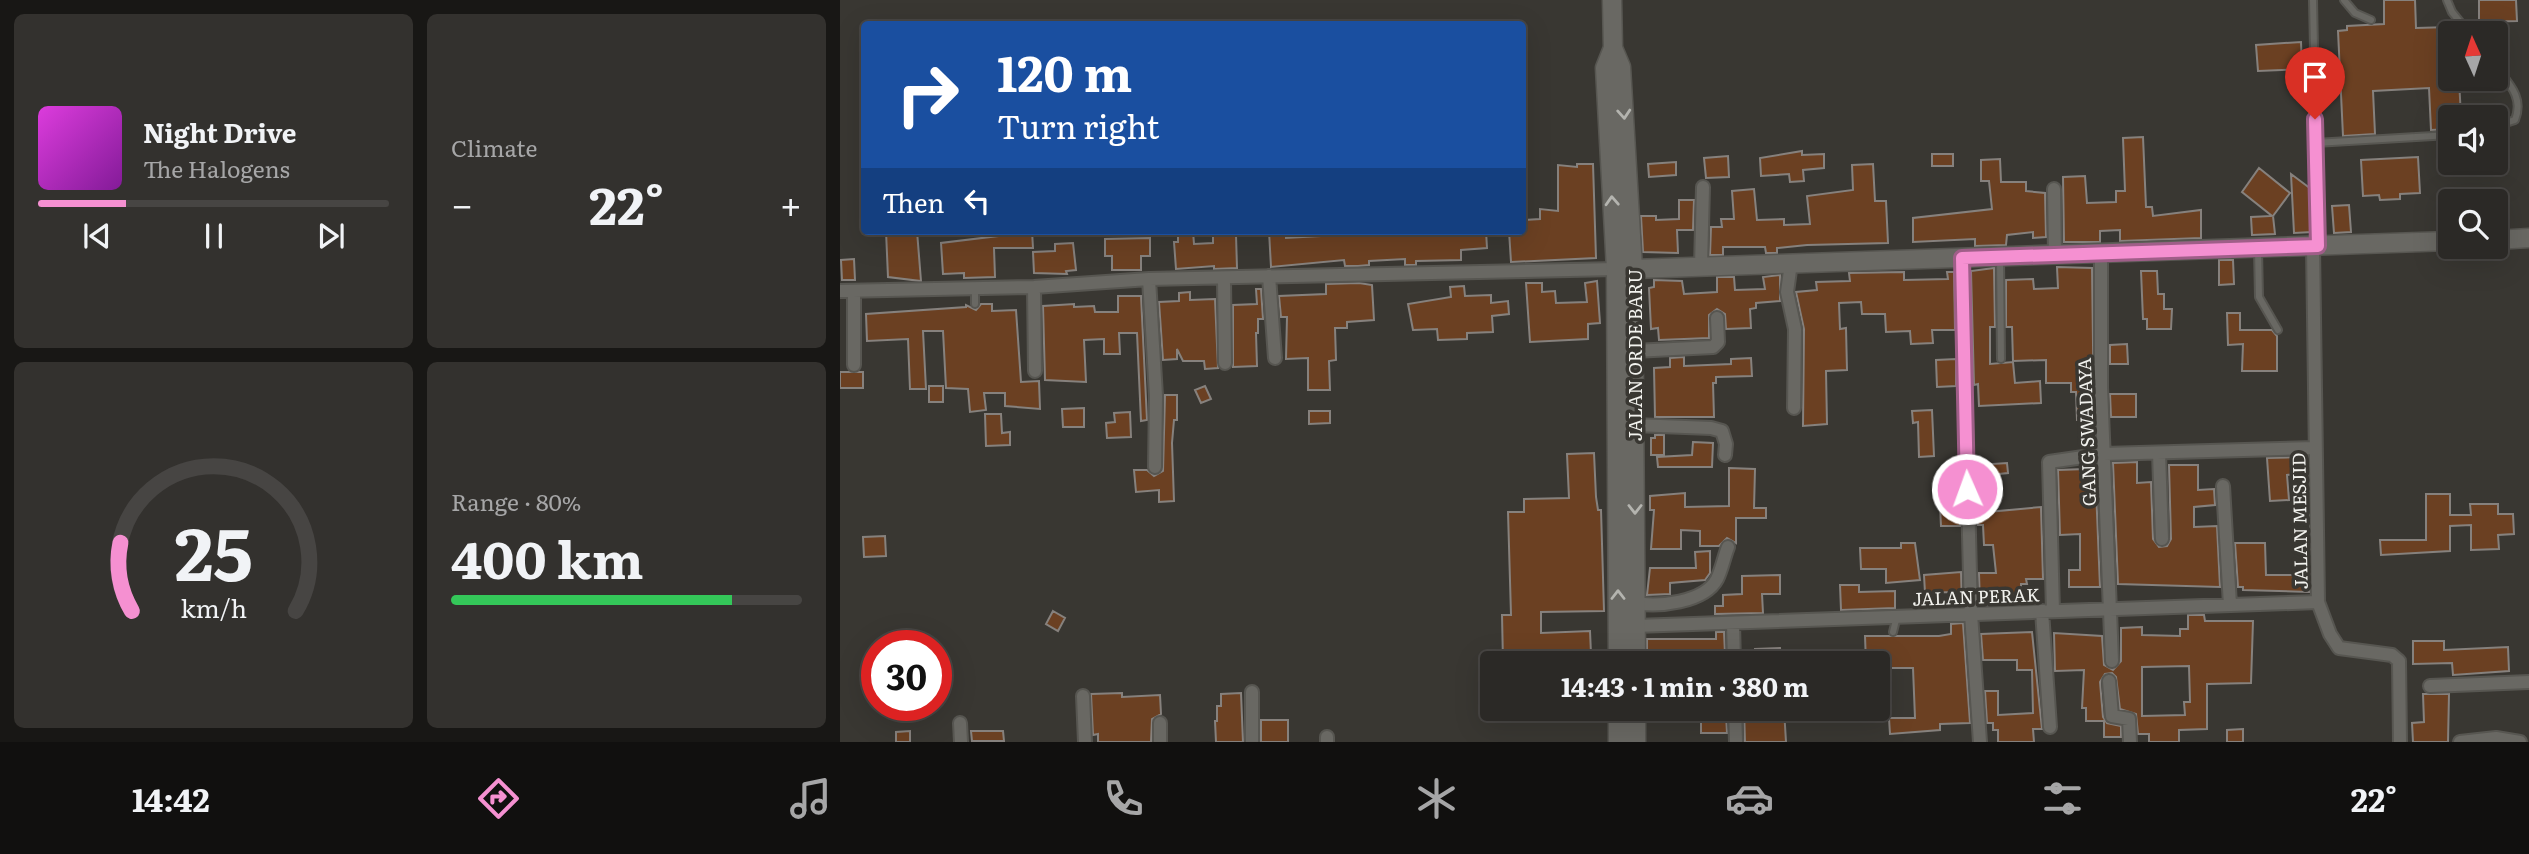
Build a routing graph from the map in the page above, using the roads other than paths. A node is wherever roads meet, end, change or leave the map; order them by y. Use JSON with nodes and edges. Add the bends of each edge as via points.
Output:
{"nodes":[{"id":1,"x":1612,"y":0,"type":"edge"},
{"id":2,"x":2312,"y":0,"type":"edge"},
{"id":3,"x":2344,"y":0,"type":"edge"},
{"id":4,"x":2447,"y":0,"type":"edge"},
{"id":5,"x":2371,"y":20,"type":"dead end"},
{"id":6,"x":2459,"y":21,"type":"edge"},
{"id":7,"x":2508,"y":83,"type":"edge"},
{"id":8,"x":2508,"y":122,"type":"edge"},
{"id":9,"x":2438,"y":136,"type":"edge"},
{"id":10,"x":2315,"y":143,"type":"junction"},
{"id":11,"x":1703,"y":187,"type":"dead end"},
{"id":12,"x":2054,"y":189,"type":"dead end"},
{"id":13,"x":2529,"y":238,"type":"edge"},
{"id":14,"x":2508,"y":239,"type":"edge"},
{"id":15,"x":2438,"y":241,"type":"edge"},
{"id":16,"x":2316,"y":246,"type":"junction"},
{"id":17,"x":2258,"y":247,"type":"junction"},
{"id":18,"x":2101,"y":253,"type":"junction"},
{"id":19,"x":2055,"y":254,"type":"junction"},
{"id":20,"x":2000,"y":256,"type":"junction"},
{"id":21,"x":1962,"y":258,"type":"junction"},
{"id":22,"x":1790,"y":264,"type":"junction"},
{"id":23,"x":1701,"y":267,"type":"junction"},
{"id":24,"x":1625,"y":269,"type":"junction"},
{"id":25,"x":1269,"y":276,"type":"junction"},
{"id":26,"x":1149,"y":279,"type":"junction"},
{"id":27,"x":1224,"y":279,"type":"junction"},
{"id":28,"x":1034,"y":287,"type":"junction"},
{"id":29,"x":975,"y":289,"type":"junction"},
{"id":30,"x":840,"y":291,"type":"edge"},
{"id":31,"x":854,"y":291,"type":"junction"},
{"id":32,"x":975,"y":304,"type":"dead end"},
{"id":33,"x":1717,"y":318,"type":"dead end"},
{"id":34,"x":2278,"y":330,"type":"dead end"},
{"id":35,"x":1634,"y":351,"type":"junction"},
{"id":36,"x":1275,"y":358,"type":"dead end"},
{"id":37,"x":2001,"y":359,"type":"dead end"},
{"id":38,"x":1225,"y":363,"type":"dead end"},
{"id":39,"x":854,"y":365,"type":"dead end"},
{"id":40,"x":1035,"y":372,"type":"dead end"},
{"id":41,"x":1794,"y":408,"type":"dead end"},
{"id":42,"x":1634,"y":425,"type":"junction"},
{"id":43,"x":2315,"y":448,"type":"junction"},
{"id":44,"x":2159,"y":453,"type":"junction"},
{"id":45,"x":2104,"y":454,"type":"junction"},
{"id":46,"x":1725,"y":455,"type":"dead end"},
{"id":47,"x":1626,"y":464,"type":"junction"},
{"id":48,"x":1155,"y":467,"type":"dead end"},
{"id":49,"x":2223,"y":486,"type":"dead end"},
{"id":50,"x":2162,"y":539,"type":"dead end"},
{"id":51,"x":1728,"y":547,"type":"dead end"},
{"id":52,"x":2318,"y":602,"type":"junction"},
{"id":53,"x":1635,"y":603,"type":"junction"},
{"id":54,"x":2230,"y":605,"type":"junction"},
{"id":55,"x":2110,"y":609,"type":"junction"},
{"id":56,"x":2048,"y":611,"type":"junction"},
{"id":57,"x":1971,"y":614,"type":"junction"},
{"id":58,"x":1897,"y":616,"type":"junction"},
{"id":59,"x":1732,"y":622,"type":"junction"},
{"id":60,"x":1635,"y":626,"type":"junction"},
{"id":61,"x":1893,"y":632,"type":"dead end"},
{"id":62,"x":1618,"y":651,"type":"edge"},
{"id":63,"x":1636,"y":651,"type":"edge"},
{"id":64,"x":1733,"y":651,"type":"edge"},
{"id":65,"x":2112,"y":661,"type":"dead end"},
{"id":66,"x":2109,"y":681,"type":"dead end"},
{"id":67,"x":2529,"y":682,"type":"edge"},
{"id":68,"x":2430,"y":686,"type":"dead end"},
{"id":69,"x":1252,"y":692,"type":"dead end"},
{"id":70,"x":1083,"y":696,"type":"dead end"},
{"id":71,"x":1618,"y":721,"type":"edge"},
{"id":72,"x":1636,"y":721,"type":"edge"},
{"id":73,"x":1735,"y":721,"type":"edge"},
{"id":74,"x":960,"y":723,"type":"dead end"},
{"id":75,"x":1160,"y":723,"type":"dead end"},
{"id":76,"x":2050,"y":727,"type":"dead end"},
{"id":77,"x":961,"y":742,"type":"edge"},
{"id":78,"x":1085,"y":742,"type":"edge"},
{"id":79,"x":1160,"y":742,"type":"edge"},
{"id":80,"x":1252,"y":742,"type":"edge"},
{"id":81,"x":1618,"y":742,"type":"edge"},
{"id":82,"x":1636,"y":742,"type":"edge"},
{"id":83,"x":1736,"y":742,"type":"edge"},
{"id":84,"x":1980,"y":742,"type":"edge"},
{"id":85,"x":2130,"y":742,"type":"edge"},
{"id":86,"x":2400,"y":742,"type":"edge"},
{"id":87,"x":2460,"y":742,"type":"edge"},
{"id":88,"x":2520,"y":742,"type":"edge"}],
"edges":[{"from":1,"to":24,"type":"main road","name":"JALAN ORDE BARU","via":[[1613,48],[1621,67]]},
{"from":2,"to":10,"type":"lane"},
{"from":3,"to":5,"type":"lane"},
{"from":4,"to":6,"type":"lane"},
{"from":7,"to":8,"type":"lane","via":[[2519,109],[2515,120]]},
{"from":9,"to":10,"type":"lane"},
{"from":10,"to":16,"type":"lane"},
{"from":11,"to":23,"type":"street"},
{"from":12,"to":19,"type":"street"},
{"from":13,"to":14,"type":"main road"},
{"from":15,"to":16,"type":"main road"},
{"from":16,"to":17,"type":"main road"},
{"from":16,"to":43,"type":"street","name":"JALAN MESJID"},
{"from":17,"to":18,"type":"main road"},
{"from":17,"to":34,"type":"lane","via":[[2259,297]]},
{"from":18,"to":19,"type":"main road"},
{"from":18,"to":45,"type":"street","name":"GANG SWADAYA"},
{"from":19,"to":20,"type":"main road"},
{"from":20,"to":21,"type":"main road"},
{"from":20,"to":37,"type":"lane"},
{"from":21,"to":22,"type":"main road"},
{"from":21,"to":57,"type":"street"},
{"from":22,"to":23,"type":"main road"},
{"from":22,"to":41,"type":"street","via":[[1787,292],[1795,329]]},
{"from":23,"to":24,"type":"main road"},
{"from":24,"to":25,"type":"street"},
{"from":24,"to":35,"type":"main road","name":"JALAN ORDE BARU"},
{"from":24,"to":47,"type":"main road","name":"JALAN ORDE BARU"},
{"from":25,"to":27,"type":"street"},
{"from":25,"to":36,"type":"street"},
{"from":26,"to":27,"type":"street"},
{"from":26,"to":28,"type":"street"},
{"from":26,"to":48,"type":"street"},
{"from":27,"to":38,"type":"street"},
{"from":28,"to":29,"type":"street"},
{"from":28,"to":40,"type":"street"},
{"from":29,"to":31,"type":"street"},
{"from":29,"to":32,"type":"lane"},
{"from":30,"to":31,"type":"street"},
{"from":31,"to":39,"type":"street"},
{"from":33,"to":35,"type":"street","via":[[1718,342],[1713,347]]},
{"from":35,"to":42,"type":"main road","name":"JALAN ORDE BARU"},
{"from":42,"to":46,"type":"street","via":[[1722,431]]},
{"from":42,"to":47,"type":"main road","name":"JALAN ORDE BARU"},
{"from":43,"to":44,"type":"street"},
{"from":43,"to":52,"type":"street","name":"JALAN MESJID"},
{"from":44,"to":45,"type":"street"},
{"from":44,"to":50,"type":"street"},
{"from":45,"to":55,"type":"street","name":"GANG SWADAYA"},
{"from":45,"to":56,"type":"street","via":[[2049,462]]},
{"from":47,"to":53,"type":"main road","name":"JALAN ORDE BARU","one_way":true},
{"from":62,"to":47,"type":"main road","name":"JALAN ORDE BARU","one_way":true},
{"from":49,"to":54,"type":"street"},
{"from":51,"to":53,"type":"street","via":[[1716,581],[1704,591],[1656,607]]},
{"from":52,"to":54,"type":"street","name":"JALAN PERAK"},
{"from":52,"to":86,"type":"street","name":"JALAN MESJID","via":[[2339,648],[2392,655],[2399,661]]},
{"from":53,"to":60,"type":"main road","name":"JALAN ORDE BARU"},
{"from":54,"to":55,"type":"street","name":"JALAN PERAK"},
{"from":55,"to":56,"type":"street","name":"JALAN PERAK"},
{"from":55,"to":65,"type":"street","name":"GANG SWADAYA"},
{"from":56,"to":57,"type":"street","name":"JALAN PERAK"},
{"from":56,"to":76,"type":"street"},
{"from":57,"to":58,"type":"street","name":"JALAN PERAK"},
{"from":57,"to":84,"type":"street"},
{"from":58,"to":59,"type":"street","name":"JALAN PERAK"},
{"from":58,"to":61,"type":"lane"},
{"from":59,"to":60,"type":"street","name":"JALAN PERAK"},
{"from":59,"to":64,"type":"street"},
{"from":60,"to":63,"type":"main road","name":"JALAN ORDE BARU"},
{"from":66,"to":85,"type":"street","via":[[2112,716],[2129,719]]},
{"from":67,"to":68,"type":"street"},
{"from":69,"to":80,"type":"street"},
{"from":70,"to":78,"type":"street"},
{"from":71,"to":81,"type":"main road"},
{"from":72,"to":82,"type":"main road"},
{"from":73,"to":83,"type":"street"},
{"from":74,"to":77,"type":"street"},
{"from":75,"to":79,"type":"street"},
{"from":87,"to":88,"type":"street","via":[[2496,738]]}]}
